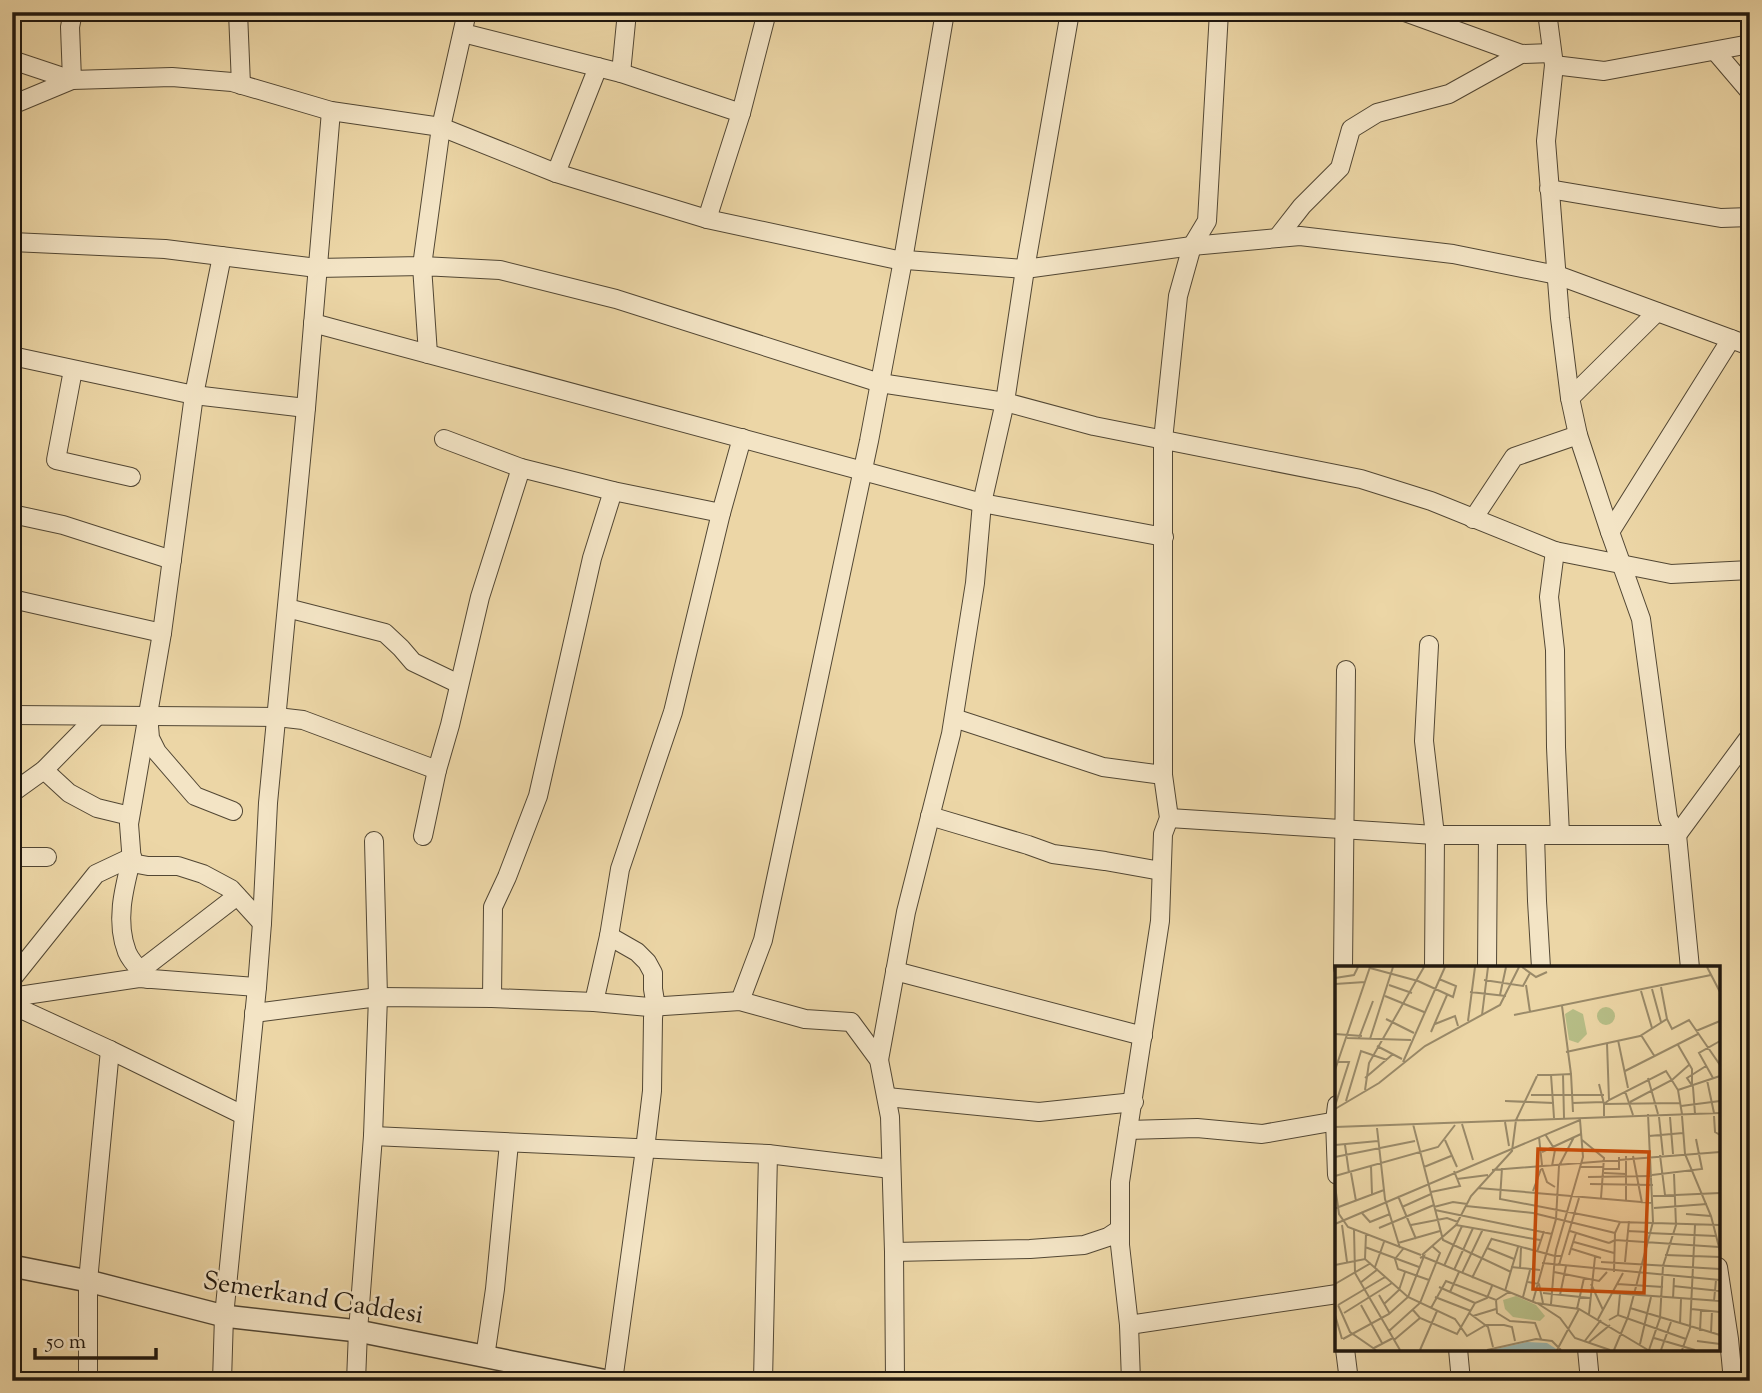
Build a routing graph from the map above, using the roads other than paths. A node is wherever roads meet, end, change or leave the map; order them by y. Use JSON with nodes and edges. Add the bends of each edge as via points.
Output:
{"nodes":[{"id":1,"x":73,"y":12,"type":"edge"},
{"id":2,"x":238,"y":12,"type":"edge"},
{"id":3,"x":467,"y":12,"type":"edge"},
{"id":4,"x":627,"y":12,"type":"edge"},
{"id":5,"x":767,"y":12,"type":"edge"},
{"id":6,"x":945,"y":12,"type":"edge"},
{"id":7,"x":1070,"y":12,"type":"edge"},
{"id":8,"x":1219,"y":12,"type":"edge"},
{"id":9,"x":1405,"y":12,"type":"edge"},
{"id":10,"x":1547,"y":12,"type":"edge"},
{"id":11,"x":463,"y":33,"type":"junction"},
{"id":12,"x":1750,"y":44,"type":"edge"},
{"id":13,"x":1715,"y":51,"type":"junction"},
{"id":14,"x":1521,"y":54,"type":"junction"},
{"id":15,"x":1553,"y":59,"type":"junction"},
{"id":16,"x":12,"y":60,"type":"edge"},
{"id":17,"x":598,"y":67,"type":"junction"},
{"id":18,"x":621,"y":73,"type":"junction"},
{"id":19,"x":72,"y":80,"type":"junction"},
{"id":20,"x":241,"y":85,"type":"junction"},
{"id":21,"x":1750,"y":92,"type":"edge"},
{"id":22,"x":12,"y":105,"type":"edge"},
{"id":23,"x":331,"y":111,"type":"junction"},
{"id":24,"x":741,"y":113,"type":"junction"},
{"id":25,"x":441,"y":127,"type":"junction"},
{"id":26,"x":556,"y":173,"type":"junction"},
{"id":27,"x":1549,"y":189,"type":"junction"},
{"id":28,"x":1750,"y":217,"type":"edge"},
{"id":29,"x":707,"y":219,"type":"junction"},
{"id":30,"x":1277,"y":238,"type":"junction"},
{"id":31,"x":12,"y":242,"type":"edge"},
{"id":32,"x":1192,"y":246,"type":"junction"},
{"id":33,"x":222,"y":256,"type":"junction"},
{"id":34,"x":903,"y":260,"type":"junction"},
{"id":35,"x":422,"y":266,"type":"junction"},
{"id":36,"x":317,"y":268,"type":"junction"},
{"id":37,"x":1026,"y":268,"type":"junction"},
{"id":38,"x":1557,"y":275,"type":"junction"},
{"id":39,"x":1657,"y":312,"type":"junction"},
{"id":40,"x":313,"y":323,"type":"junction"},
{"id":41,"x":1731,"y":339,"type":"junction"},
{"id":42,"x":1749,"y":342,"type":"edge"},
{"id":43,"x":428,"y":354,"type":"junction"},
{"id":44,"x":12,"y":356,"type":"edge"},
{"id":45,"x":73,"y":370,"type":"junction"},
{"id":46,"x":880,"y":383,"type":"junction"},
{"id":47,"x":194,"y":395,"type":"junction"},
{"id":48,"x":1570,"y":398,"type":"junction"},
{"id":49,"x":1005,"y":402,"type":"junction"},
{"id":50,"x":306,"y":408,"type":"junction"},
{"id":51,"x":1578,"y":435,"type":"junction"},
{"id":52,"x":742,"y":438,"type":"junction"},
{"id":53,"x":444,"y":439,"type":"dead end"},
{"id":54,"x":1163,"y":439,"type":"junction"},
{"id":55,"x":521,"y":468,"type":"junction"},
{"id":56,"x":863,"y":471,"type":"junction"},
{"id":57,"x":131,"y":477,"type":"dead end"},
{"id":58,"x":613,"y":491,"type":"junction"},
{"id":59,"x":982,"y":503,"type":"junction"},
{"id":60,"x":722,"y":513,"type":"junction"},
{"id":61,"x":12,"y":514,"type":"edge"},
{"id":62,"x":1473,"y":519,"type":"junction"},
{"id":63,"x":1609,"y":532,"type":"junction"},
{"id":64,"x":1164,"y":537,"type":"junction"},
{"id":65,"x":1555,"y":551,"type":"junction"},
{"id":66,"x":172,"y":560,"type":"junction"},
{"id":67,"x":1620,"y":565,"type":"junction"},
{"id":68,"x":1750,"y":570,"type":"edge"},
{"id":69,"x":12,"y":599,"type":"edge"},
{"id":70,"x":287,"y":608,"type":"junction"},
{"id":71,"x":162,"y":633,"type":"junction"},
{"id":72,"x":1429,"y":645,"type":"dead end"},
{"id":73,"x":1346,"y":670,"type":"dead end"},
{"id":74,"x":459,"y":684,"type":"junction"},
{"id":75,"x":12,"y":715,"type":"edge"},
{"id":76,"x":97,"y":716,"type":"junction"},
{"id":77,"x":148,"y":716,"type":"junction"},
{"id":78,"x":277,"y":717,"type":"junction"},
{"id":79,"x":954,"y":718,"type":"junction"},
{"id":80,"x":1750,"y":736,"type":"edge"},
{"id":81,"x":44,"y":770,"type":"junction"},
{"id":82,"x":437,"y":770,"type":"junction"},
{"id":83,"x":1163,"y":775,"type":"junction"},
{"id":84,"x":12,"y":793,"type":"edge"},
{"id":85,"x":233,"y":811,"type":"dead end"},
{"id":86,"x":130,"y":816,"type":"junction"},
{"id":87,"x":930,"y":816,"type":"junction"},
{"id":88,"x":1169,"y":818,"type":"junction"},
{"id":89,"x":1344,"y":829,"type":"junction"},
{"id":90,"x":1435,"y":835,"type":"junction"},
{"id":91,"x":1488,"y":835,"type":"junction"},
{"id":92,"x":1535,"y":835,"type":"junction"},
{"id":93,"x":1560,"y":835,"type":"junction"},
{"id":94,"x":1676,"y":835,"type":"junction"},
{"id":95,"x":423,"y":836,"type":"dead end"},
{"id":96,"x":374,"y":841,"type":"dead end"},
{"id":97,"x":12,"y":857,"type":"edge"},
{"id":98,"x":47,"y":857,"type":"dead end"},
{"id":99,"x":132,"y":858,"type":"junction"},
{"id":100,"x":1161,"y":871,"type":"junction"},
{"id":101,"x":237,"y":896,"type":"junction"},
{"id":102,"x":262,"y":923,"type":"junction"},
{"id":103,"x":608,"y":936,"type":"junction"},
{"id":104,"x":1343,"y":966,"type":"edge"},
{"id":105,"x":1434,"y":966,"type":"edge"},
{"id":106,"x":1488,"y":966,"type":"edge"},
{"id":107,"x":1541,"y":966,"type":"edge"},
{"id":108,"x":1690,"y":966,"type":"edge"},
{"id":109,"x":895,"y":971,"type":"junction"},
{"id":110,"x":144,"y":975,"type":"junction"},
{"id":111,"x":12,"y":979,"type":"edge"},
{"id":112,"x":257,"y":986,"type":"junction"},
{"id":113,"x":12,"y":997,"type":"edge"},
{"id":114,"x":378,"y":997,"type":"junction"},
{"id":115,"x":492,"y":998,"type":"junction"},
{"id":116,"x":740,"y":1001,"type":"junction"},
{"id":117,"x":594,"y":1002,"type":"junction"},
{"id":118,"x":12,"y":1005,"type":"edge"},
{"id":119,"x":654,"y":1006,"type":"junction"},
{"id":120,"x":254,"y":1013,"type":"junction"},
{"id":121,"x":1143,"y":1036,"type":"junction"},
{"id":122,"x":110,"y":1050,"type":"junction"},
{"id":123,"x":879,"y":1060,"type":"junction"},
{"id":124,"x":887,"y":1097,"type":"junction"},
{"id":125,"x":1134,"y":1102,"type":"junction"},
{"id":126,"x":243,"y":1115,"type":"junction"},
{"id":127,"x":1335,"y":1116,"type":"edge"},
{"id":128,"x":1128,"y":1130,"type":"junction"},
{"id":129,"x":373,"y":1136,"type":"junction"},
{"id":130,"x":509,"y":1143,"type":"junction"},
{"id":131,"x":645,"y":1149,"type":"junction"},
{"id":132,"x":768,"y":1154,"type":"junction"},
{"id":133,"x":891,"y":1169,"type":"junction"},
{"id":134,"x":1120,"y":1229,"type":"junction"},
{"id":135,"x":894,"y":1252,"type":"junction"},
{"id":136,"x":12,"y":1266,"type":"edge"},
{"id":137,"x":1720,"y":1280,"type":"edge"},
{"id":138,"x":88,"y":1282,"type":"junction"},
{"id":139,"x":1335,"y":1294,"type":"edge"},
{"id":140,"x":223,"y":1316,"type":"junction"},
{"id":141,"x":1129,"y":1325,"type":"junction"},
{"id":142,"x":358,"y":1331,"type":"junction"},
{"id":143,"x":1346,"y":1351,"type":"edge"},
{"id":144,"x":1458,"y":1351,"type":"edge"},
{"id":145,"x":1587,"y":1351,"type":"edge"},
{"id":146,"x":485,"y":1357,"type":"junction"},
{"id":147,"x":88,"y":1381,"type":"edge"},
{"id":148,"x":222,"y":1381,"type":"edge"},
{"id":149,"x":356,"y":1381,"type":"edge"},
{"id":150,"x":607,"y":1381,"type":"edge"},
{"id":151,"x":613,"y":1381,"type":"edge"},
{"id":152,"x":763,"y":1381,"type":"edge"},
{"id":153,"x":894,"y":1381,"type":"edge"},
{"id":154,"x":1131,"y":1381,"type":"edge"},
{"id":155,"x":1349,"y":1381,"type":"edge"},
{"id":156,"x":1461,"y":1381,"type":"edge"},
{"id":157,"x":1590,"y":1381,"type":"edge"},
{"id":158,"x":1732,"y":1381,"type":"edge"}],
"edges":[{"from":1,"to":19,"type":"street"},
{"from":2,"to":20,"type":"street"},
{"from":3,"to":11,"type":"street"},
{"from":4,"to":18,"type":"street"},
{"from":5,"to":24,"type":"street"},
{"from":6,"to":34,"type":"street"},
{"from":7,"to":37,"type":"street"},
{"from":8,"to":32,"type":"street","via":[[1207,221]]},
{"from":9,"to":14,"type":"street"},
{"from":10,"to":15,"type":"street"},
{"from":11,"to":17,"type":"street"},
{"from":11,"to":25,"type":"street"},
{"from":12,"to":13,"type":"street"},
{"from":13,"to":15,"type":"street","via":[[1604,71]]},
{"from":13,"to":21,"type":"street"},
{"from":14,"to":15,"type":"street"},
{"from":14,"to":30,"type":"street","via":[[1449,94],[1377,113],[1350,129],[1340,168]]},
{"from":15,"to":27,"type":"street","via":[[1546,141]]},
{"from":16,"to":19,"type":"street"},
{"from":17,"to":18,"type":"street"},
{"from":17,"to":26,"type":"street"},
{"from":18,"to":24,"type":"street"},
{"from":19,"to":20,"type":"street","via":[[172,77]]},
{"from":19,"to":22,"type":"street"},
{"from":20,"to":23,"type":"street"},
{"from":23,"to":25,"type":"street"},
{"from":23,"to":36,"type":"street"},
{"from":24,"to":29,"type":"street"},
{"from":25,"to":26,"type":"street"},
{"from":25,"to":35,"type":"street"},
{"from":26,"to":29,"type":"street"},
{"from":27,"to":28,"type":"street","via":[[1721,218]]},
{"from":27,"to":38,"type":"street"},
{"from":29,"to":34,"type":"street"},
{"from":30,"to":32,"type":"street"},
{"from":30,"to":38,"type":"street","via":[[1300,236],[1453,254]]},
{"from":31,"to":33,"type":"street"},
{"from":32,"to":37,"type":"street"},
{"from":32,"to":54,"type":"street","via":[[1178,296]]},
{"from":33,"to":36,"type":"street"},
{"from":33,"to":47,"type":"street"},
{"from":34,"to":37,"type":"street"},
{"from":34,"to":46,"type":"street"},
{"from":35,"to":36,"type":"street"},
{"from":35,"to":43,"type":"street"},
{"from":35,"to":46,"type":"street","via":[[500,270],[616,299]]},
{"from":36,"to":40,"type":"street"},
{"from":37,"to":49,"type":"street"},
{"from":38,"to":39,"type":"street"},
{"from":38,"to":48,"type":"street"},
{"from":39,"to":41,"type":"street"},
{"from":39,"to":48,"type":"street"},
{"from":40,"to":43,"type":"street"},
{"from":40,"to":50,"type":"street"},
{"from":41,"to":42,"type":"street"},
{"from":41,"to":63,"type":"street"},
{"from":43,"to":52,"type":"street"},
{"from":44,"to":45,"type":"street"},
{"from":45,"to":47,"type":"street"},
{"from":45,"to":57,"type":"street","via":[[55,460]]},
{"from":46,"to":49,"type":"street"},
{"from":46,"to":56,"type":"street"},
{"from":47,"to":50,"type":"street"},
{"from":47,"to":66,"type":"street"},
{"from":48,"to":51,"type":"street"},
{"from":49,"to":54,"type":"street"},
{"from":49,"to":59,"type":"street"},
{"from":50,"to":70,"type":"street"},
{"from":51,"to":62,"type":"street","via":[[1514,457]]},
{"from":51,"to":63,"type":"street"},
{"from":52,"to":56,"type":"street"},
{"from":52,"to":60,"type":"street"},
{"from":53,"to":55,"type":"street"},
{"from":54,"to":62,"type":"street","via":[[1361,479]]},
{"from":54,"to":64,"type":"street"},
{"from":55,"to":58,"type":"street"},
{"from":55,"to":74,"type":"street","via":[[480,597]]},
{"from":56,"to":59,"type":"street"},
{"from":56,"to":116,"type":"street","via":[[763,940]]},
{"from":58,"to":60,"type":"street"},
{"from":58,"to":115,"type":"street","via":[[592,558],[538,796],[493,907]]},
{"from":59,"to":64,"type":"street"},
{"from":59,"to":79,"type":"street"},
{"from":60,"to":103,"type":"street","via":[[673,712],[620,869]]},
{"from":61,"to":66,"type":"street","via":[[63,525]]},
{"from":62,"to":65,"type":"street"},
{"from":63,"to":67,"type":"street"},
{"from":64,"to":83,"type":"street"},
{"from":65,"to":67,"type":"street"},
{"from":65,"to":93,"type":"street","via":[[1549,597],[1555,650]]},
{"from":66,"to":71,"type":"street"},
{"from":67,"to":68,"type":"street","via":[[1671,574]]},
{"from":67,"to":94,"type":"street","via":[[1642,619],[1668,818]]},
{"from":69,"to":71,"type":"street"},
{"from":70,"to":74,"type":"street","via":[[385,633],[412,662]]},
{"from":70,"to":78,"type":"street"},
{"from":71,"to":77,"type":"street"},
{"from":72,"to":90,"type":"street","via":[[1424,741]]},
{"from":73,"to":89,"type":"street"},
{"from":74,"to":82,"type":"street"},
{"from":75,"to":76,"type":"street"},
{"from":76,"to":77,"type":"street"},
{"from":76,"to":81,"type":"street"},
{"from":77,"to":78,"type":"street"},
{"from":77,"to":85,"type":"street","via":[[157,752],[195,796]]},
{"from":77,"to":86,"type":"street"},
{"from":78,"to":82,"type":"street","via":[[303,720]]},
{"from":78,"to":102,"type":"street"},
{"from":79,"to":83,"type":"street","via":[[1103,767]]},
{"from":79,"to":87,"type":"street"},
{"from":80,"to":94,"type":"street"},
{"from":81,"to":84,"type":"street"},
{"from":81,"to":86,"type":"street","via":[[69,793],[97,808]]},
{"from":82,"to":95,"type":"street"},
{"from":83,"to":88,"type":"street"},
{"from":86,"to":99,"type":"street"},
{"from":87,"to":100,"type":"street","via":[[1053,854]]},
{"from":87,"to":109,"type":"street"},
{"from":88,"to":89,"type":"street"},
{"from":88,"to":100,"type":"street","via":[[1163,834]]},
{"from":89,"to":90,"type":"street"},
{"from":89,"to":104,"type":"street"},
{"from":90,"to":91,"type":"street"},
{"from":90,"to":105,"type":"street"},
{"from":91,"to":92,"type":"street"},
{"from":91,"to":106,"type":"street"},
{"from":92,"to":93,"type":"street"},
{"from":92,"to":107,"type":"street"},
{"from":93,"to":94,"type":"street"},
{"from":94,"to":108,"type":"street"},
{"from":96,"to":114,"type":"street"},
{"from":97,"to":98,"type":"street"},
{"from":99,"to":101,"type":"street","via":[[132,863],[178,866],[203,874]]},
{"from":99,"to":110,"type":"street","via":[[120,919],[128,954]]},
{"from":99,"to":111,"type":"street","via":[[96,873]]},
{"from":100,"to":121,"type":"street","via":[[1160,921]]},
{"from":101,"to":102,"type":"street"},
{"from":101,"to":110,"type":"street"},
{"from":102,"to":112,"type":"street"},
{"from":103,"to":117,"type":"street"},
{"from":103,"to":119,"type":"street","via":[[647,962],[653,973]]},
{"from":109,"to":121,"type":"street"},
{"from":109,"to":123,"type":"street"},
{"from":110,"to":112,"type":"street"},
{"from":110,"to":113,"type":"street"},
{"from":112,"to":120,"type":"street"},
{"from":114,"to":115,"type":"street"},
{"from":114,"to":120,"type":"street"},
{"from":114,"to":129,"type":"street"},
{"from":115,"to":117,"type":"street"},
{"from":116,"to":119,"type":"street"},
{"from":116,"to":123,"type":"street","via":[[805,1019],[851,1022]]},
{"from":117,"to":119,"type":"street"},
{"from":118,"to":122,"type":"street"},
{"from":119,"to":131,"type":"street"},
{"from":120,"to":126,"type":"street"},
{"from":121,"to":125,"type":"street"},
{"from":122,"to":126,"type":"street"},
{"from":122,"to":138,"type":"street"},
{"from":123,"to":124,"type":"street"},
{"from":124,"to":125,"type":"street","via":[[1040,1112]]},
{"from":124,"to":133,"type":"street"},
{"from":125,"to":128,"type":"street"},
{"from":126,"to":140,"type":"street"},
{"from":127,"to":128,"type":"street","via":[[1262,1134],[1197,1128]]},
{"from":128,"to":134,"type":"street","via":[[1120,1182]]},
{"from":129,"to":130,"type":"street"},
{"from":129,"to":142,"type":"street"},
{"from":130,"to":131,"type":"street"},
{"from":130,"to":146,"type":"street"},
{"from":131,"to":132,"type":"street"},
{"from":131,"to":151,"type":"street"},
{"from":132,"to":133,"type":"street"},
{"from":132,"to":152,"type":"street"},
{"from":133,"to":135,"type":"street"},
{"from":134,"to":135,"type":"street","via":[[1084,1245]]},
{"from":134,"to":141,"type":"street"},
{"from":135,"to":153,"type":"street"},
{"from":136,"to":138,"type":"street","name":"Semerkand Caddesi"},
{"from":137,"to":158,"type":"street"},
{"from":138,"to":140,"type":"street","name":"Semerkand Caddesi"},
{"from":138,"to":147,"type":"street"},
{"from":139,"to":141,"type":"street"},
{"from":140,"to":142,"type":"street","name":"Semerkand Caddesi"},
{"from":140,"to":148,"type":"street"},
{"from":141,"to":154,"type":"street"},
{"from":142,"to":146,"type":"street","name":"Semerkand Caddesi"},
{"from":142,"to":149,"type":"street"},
{"from":143,"to":155,"type":"street"},
{"from":144,"to":156,"type":"street"},
{"from":145,"to":157,"type":"street"},
{"from":146,"to":150,"type":"street","name":"Semerkand Caddesi"}]}
